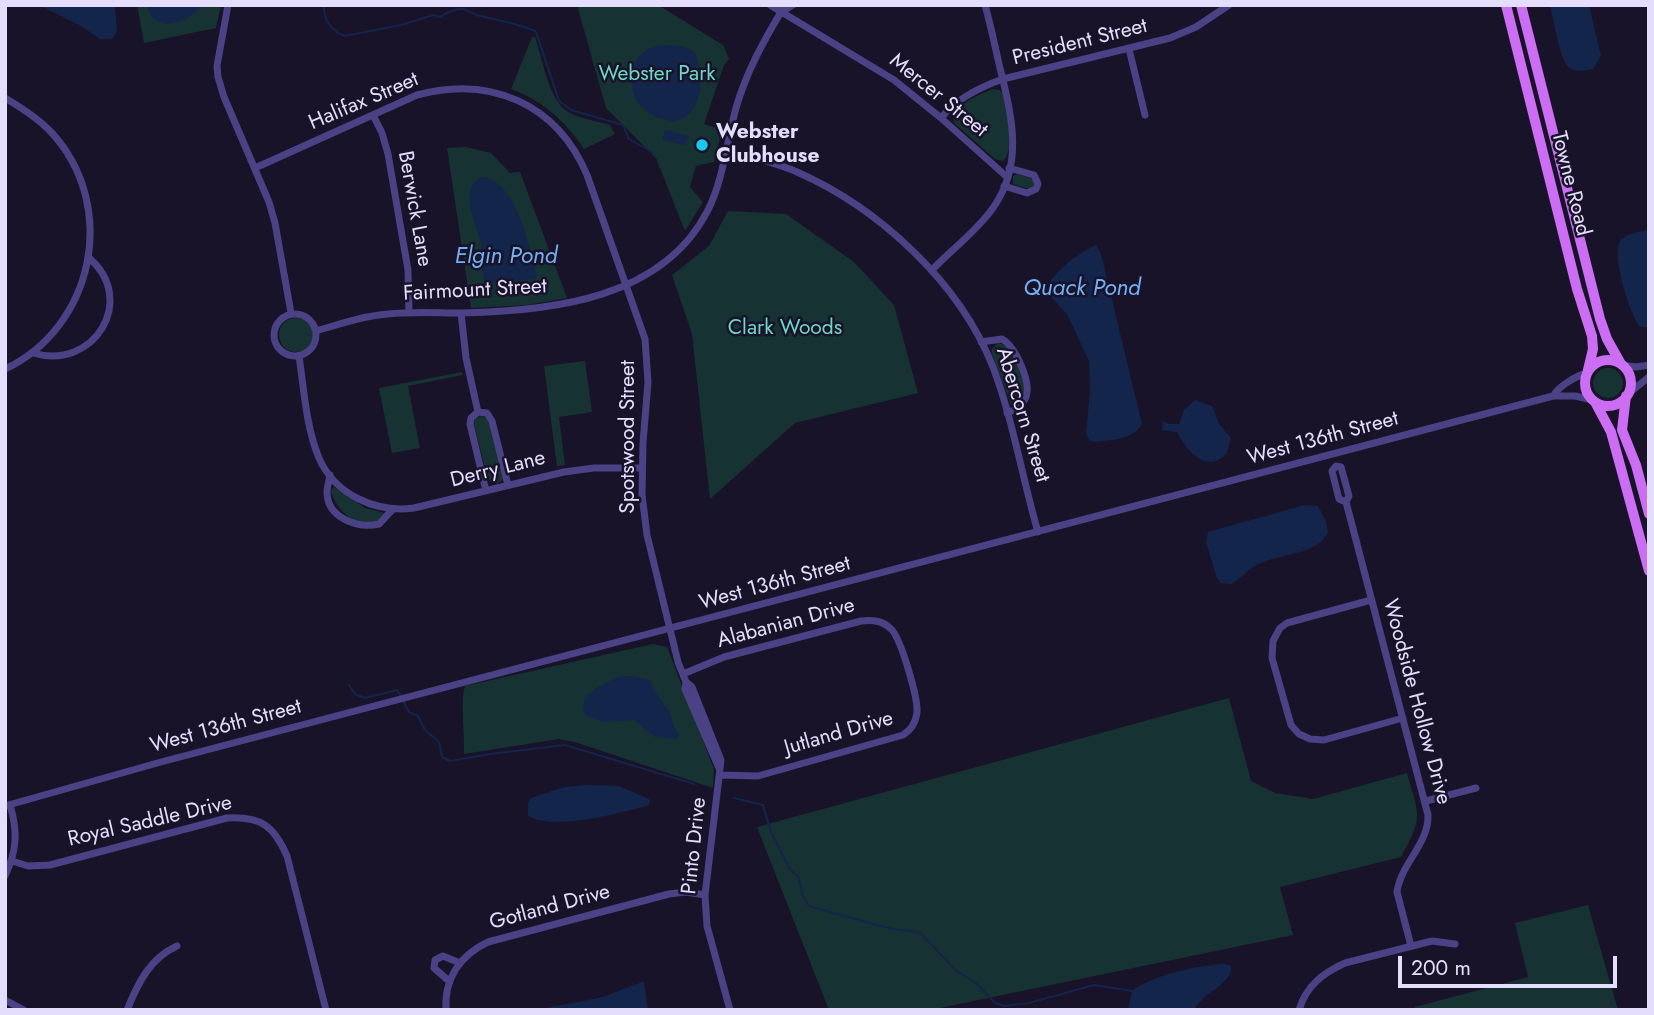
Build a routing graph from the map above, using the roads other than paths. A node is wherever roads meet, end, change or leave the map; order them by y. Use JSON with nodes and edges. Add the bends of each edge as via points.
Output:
{"nodes":[{"id":1,"x":228,"y":5,"type":"edge"},
{"id":2,"x":770,"y":5,"type":"edge"},
{"id":3,"x":793,"y":5,"type":"edge"},
{"id":4,"x":985,"y":5,"type":"edge"},
{"id":5,"x":1229,"y":5,"type":"edge"},
{"id":6,"x":1506,"y":5,"type":"edge"},
{"id":7,"x":1521,"y":5,"type":"edge"},
{"id":8,"x":781,"y":8,"type":"edge"},
{"id":9,"x":1129,"y":49,"type":"junction"},
{"id":10,"x":1003,"y":79,"type":"junction"},
{"id":11,"x":5,"y":98,"type":"edge"},
{"id":12,"x":373,"y":115,"type":"junction"},
{"id":13,"x":1145,"y":115,"type":"dead end"},
{"id":14,"x":942,"y":118,"type":"junction"},
{"id":15,"x":726,"y":150,"type":"junction"},
{"id":16,"x":1009,"y":168,"type":"junction"},
{"id":17,"x":256,"y":169,"type":"junction"},
{"id":18,"x":1007,"y":177,"type":"junction"},
{"id":19,"x":1004,"y":186,"type":"junction"},
{"id":20,"x":89,"y":258,"type":"junction"},
{"id":21,"x":932,"y":270,"type":"junction"},
{"id":22,"x":627,"y":286,"type":"junction"},
{"id":23,"x":291,"y":313,"type":"junction"},
{"id":24,"x":408,"y":313,"type":"junction"},
{"id":25,"x":461,"y":313,"type":"junction"},
{"id":26,"x":316,"y":331,"type":"junction"},
{"id":27,"x":981,"y":342,"type":"junction"},
{"id":28,"x":33,"y":353,"type":"junction"},
{"id":29,"x":299,"y":356,"type":"junction"},
{"id":30,"x":1622,"y":365,"type":"junction"},
{"id":31,"x":1649,"y":365,"type":"edge"},
{"id":32,"x":5,"y":369,"type":"edge"},
{"id":33,"x":1588,"y":372,"type":"junction"},
{"id":34,"x":1649,"y":377,"type":"edge"},
{"id":35,"x":1627,"y":395,"type":"junction"},
{"id":36,"x":1553,"y":396,"type":"junction"},
{"id":37,"x":1594,"y":401,"type":"junction"},
{"id":38,"x":478,"y":412,"type":"junction"},
{"id":39,"x":1007,"y":413,"type":"junction"},
{"id":40,"x":1333,"y":455,"type":"junction"},
{"id":41,"x":641,"y":468,"type":"junction"},
{"id":42,"x":330,"y":475,"type":"junction"},
{"id":43,"x":509,"y":485,"type":"junction"},
{"id":44,"x":486,"y":491,"type":"junction"},
{"id":45,"x":393,"y":509,"type":"junction"},
{"id":46,"x":1649,"y":514,"type":"edge"},
{"id":47,"x":1038,"y":532,"type":"junction"},
{"id":48,"x":1649,"y":571,"type":"edge"},
{"id":49,"x":1371,"y":600,"type":"junction"},
{"id":50,"x":670,"y":630,"type":"junction"},
{"id":51,"x":909,"y":674,"type":"joint"},
{"id":52,"x":685,"y":678,"type":"junction"},
{"id":53,"x":1403,"y":718,"type":"junction"},
{"id":54,"x":719,"y":771,"type":"junction"},
{"id":55,"x":1476,"y":788,"type":"dead end"},
{"id":56,"x":1426,"y":801,"type":"junction"},
{"id":57,"x":8,"y":805,"type":"edge"},
{"id":58,"x":12,"y":861,"type":"junction"},
{"id":59,"x":5,"y":876,"type":"edge"},
{"id":60,"x":705,"y":895,"type":"junction"},
{"id":61,"x":1455,"y":944,"type":"dead end"},
{"id":62,"x":177,"y":946,"type":"dead end"},
{"id":63,"x":1411,"y":946,"type":"junction"},
{"id":64,"x":460,"y":962,"type":"junction"},
{"id":65,"x":449,"y":981,"type":"junction"},
{"id":66,"x":5,"y":1000,"type":"edge"},
{"id":67,"x":24,"y":1010,"type":"edge"},
{"id":68,"x":127,"y":1010,"type":"edge"},
{"id":69,"x":326,"y":1010,"type":"edge"},
{"id":70,"x":446,"y":1010,"type":"edge"},
{"id":71,"x":730,"y":1010,"type":"edge"},
{"id":72,"x":1299,"y":1010,"type":"edge"}],
"edges":[{"from":1,"to":17,"type":"street","via":[[218,77]]},
{"from":2,"to":8,"type":"street","name":"Mercer Street"},
{"from":3,"to":8,"type":"street"},
{"from":4,"to":10,"type":"street"},
{"from":5,"to":9,"type":"street","name":"President Street","via":[[1183,33]]},
{"from":6,"to":33,"type":"main road","name":"Towne Road","via":[[1592,335]]},
{"from":7,"to":30,"type":"main road","name":"Towne Road","via":[[1600,319]]},
{"from":8,"to":14,"type":"street","name":"Mercer Street","via":[[894,80]]},
{"from":8,"to":15,"type":"street","name":"Fairmount Street","via":[[741,92]]},
{"from":9,"to":10,"type":"street","name":"President Street"},
{"from":9,"to":13,"type":"street"},
{"from":10,"to":14,"type":"street","name":"President Street","via":[[967,96]]},
{"from":10,"to":16,"type":"street","via":[[1014,132]]},
{"from":11,"to":20,"type":"street","via":[[53,134],[77,170],[89,208]]},
{"from":12,"to":17,"type":"street","name":"Halifax Street"},
{"from":12,"to":22,"type":"street","name":"Halifax Street","via":[[418,95],[460,88],[513,97],[535,110],[554,124],[581,160]]},
{"from":12,"to":24,"type":"street","name":"Berwick Lane","via":[[385,142],[393,180],[408,270]]},
{"from":14,"to":18,"type":"street","name":"Mercer Street"},
{"from":15,"to":21,"type":"street","name":"Abercorn Street","via":[[780,165],[831,190],[887,229]]},
{"from":15,"to":22,"type":"street","name":"Fairmount Street","via":[[709,209],[691,237],[673,258]]},
{"from":16,"to":18,"type":"street"},
{"from":16,"to":19,"type":"street","via":[[1030,173],[1038,184],[1027,193]]},
{"from":17,"to":23,"type":"street","via":[[270,202]]},
{"from":18,"to":19,"type":"street"},
{"from":19,"to":21,"type":"street","via":[[979,226]]},
{"from":20,"to":28,"type":"street","via":[[69,311]]},
{"from":20,"to":28,"type":"street","via":[[108,284],[103,326],[75,353],[53,357]]},
{"from":21,"to":27,"type":"street","name":"Abercorn Street"},
{"from":22,"to":25,"type":"street","name":"Fairmount Street","via":[[533,308]]},
{"from":22,"to":41,"type":"street","name":"Spotswood Street","via":[[648,353]]},
{"from":23,"to":26,"type":"street","via":[[305,316]]},
{"from":23,"to":29,"type":"street","via":[[276,324],[273,337],[280,351]]},
{"from":24,"to":25,"type":"street","name":"Fairmount Street"},
{"from":24,"to":26,"type":"street","name":"Fairmount Street","via":[[375,315]]},
{"from":25,"to":38,"type":"street"},
{"from":26,"to":29,"type":"street","via":[[313,346]]},
{"from":27,"to":39,"type":"street","name":"Abercorn Street"},
{"from":27,"to":39,"type":"street","via":[[1002,339],[1011,346],[1027,382],[1023,403]]},
{"from":28,"to":32,"type":"street"},
{"from":29,"to":42,"type":"street","via":[[315,448]]},
{"from":30,"to":31,"type":"street"},
{"from":30,"to":33,"type":"main road","via":[[1601,361]]},
{"from":30,"to":35,"type":"main road","via":[[1630,381]]},
{"from":33,"to":36,"type":"street","name":"West 136th Street"},
{"from":33,"to":37,"type":"main road","via":[[1585,387]]},
{"from":34,"to":35,"type":"street"},
{"from":35,"to":37,"type":"main road","via":[[1612,405]]},
{"from":35,"to":46,"type":"main road","via":[[1622,430]]},
{"from":36,"to":37,"type":"street","name":"West 136th Street"},
{"from":36,"to":40,"type":"street","name":"West 136th Street"},
{"from":37,"to":48,"type":"main road","via":[[1611,432]]},
{"from":38,"to":43,"type":"street","via":[[487,413],[492,421]]},
{"from":38,"to":44,"type":"street","via":[[470,424]]},
{"from":39,"to":47,"type":"street","name":"Abercorn Street"},
{"from":40,"to":47,"type":"street","name":"West 136th Street"},
{"from":40,"to":49,"type":"street","name":"Woodside Hollow Drive","via":[[1339,499],[1346,502]]},
{"from":41,"to":43,"type":"street","name":"Derry Lane","via":[[578,470]]},
{"from":41,"to":50,"type":"street","name":"Spotswood Street","via":[[647,535]]},
{"from":42,"to":45,"type":"street","name":"Derry Lane","via":[[364,502]]},
{"from":42,"to":45,"type":"street","via":[[327,491],[331,505],[349,522],[379,524]]},
{"from":43,"to":44,"type":"street","name":"Derry Lane"},
{"from":44,"to":45,"type":"street","name":"Derry Lane","via":[[424,507]]},
{"from":47,"to":50,"type":"street","name":"West 136th Street"},
{"from":49,"to":53,"type":"street","name":"Woodside Hollow Drive"},
{"from":49,"to":53,"type":"street","via":[[1287,623],[1276,635],[1272,658],[1291,725],[1304,737],[1324,740]]},
{"from":50,"to":52,"type":"street","name":"Pinto Drive"},
{"from":50,"to":57,"type":"street","name":"West 136th Street"},
{"from":51,"to":52,"type":"street","name":"Alabanian Drive","via":[[898,637],[875,620],[724,657]]},
{"from":51,"to":54,"type":"street","name":"Jutland Drive","via":[[917,715],[909,731],[899,738],[758,776]]},
{"from":52,"to":54,"type":"street","name":"Pinto Drive","via":[[720,753]]},
{"from":53,"to":56,"type":"street","name":"Woodside Hollow Drive"},
{"from":54,"to":60,"type":"street","name":"Pinto Drive"},
{"from":55,"to":56,"type":"street"},
{"from":56,"to":63,"type":"street","name":"Woodside Hollow Drive","via":[[1425,833],[1401,873],[1397,892]]},
{"from":57,"to":58,"type":"street","via":[[16,831]]},
{"from":58,"to":59,"type":"street"},
{"from":58,"to":69,"type":"street","name":"Royal Saddle Drive","via":[[50,865],[227,818],[264,824],[287,856]]},
{"from":60,"to":64,"type":"street","name":"Gotland Drive","via":[[669,894],[488,942]]},
{"from":60,"to":71,"type":"street","name":"Pinto Drive","via":[[707,926]]},
{"from":61,"to":63,"type":"street","via":[[1432,941]]},
{"from":62,"to":68,"type":"street","via":[[154,962]]},
{"from":63,"to":72,"type":"street","via":[[1333,969],[1314,982]]},
{"from":64,"to":65,"type":"street","name":"Gotland Drive"},
{"from":64,"to":65,"type":"street","via":[[443,956],[435,960],[433,966]]},
{"from":65,"to":70,"type":"street","name":"Gotland Drive"},
{"from":66,"to":67,"type":"street"}]}
